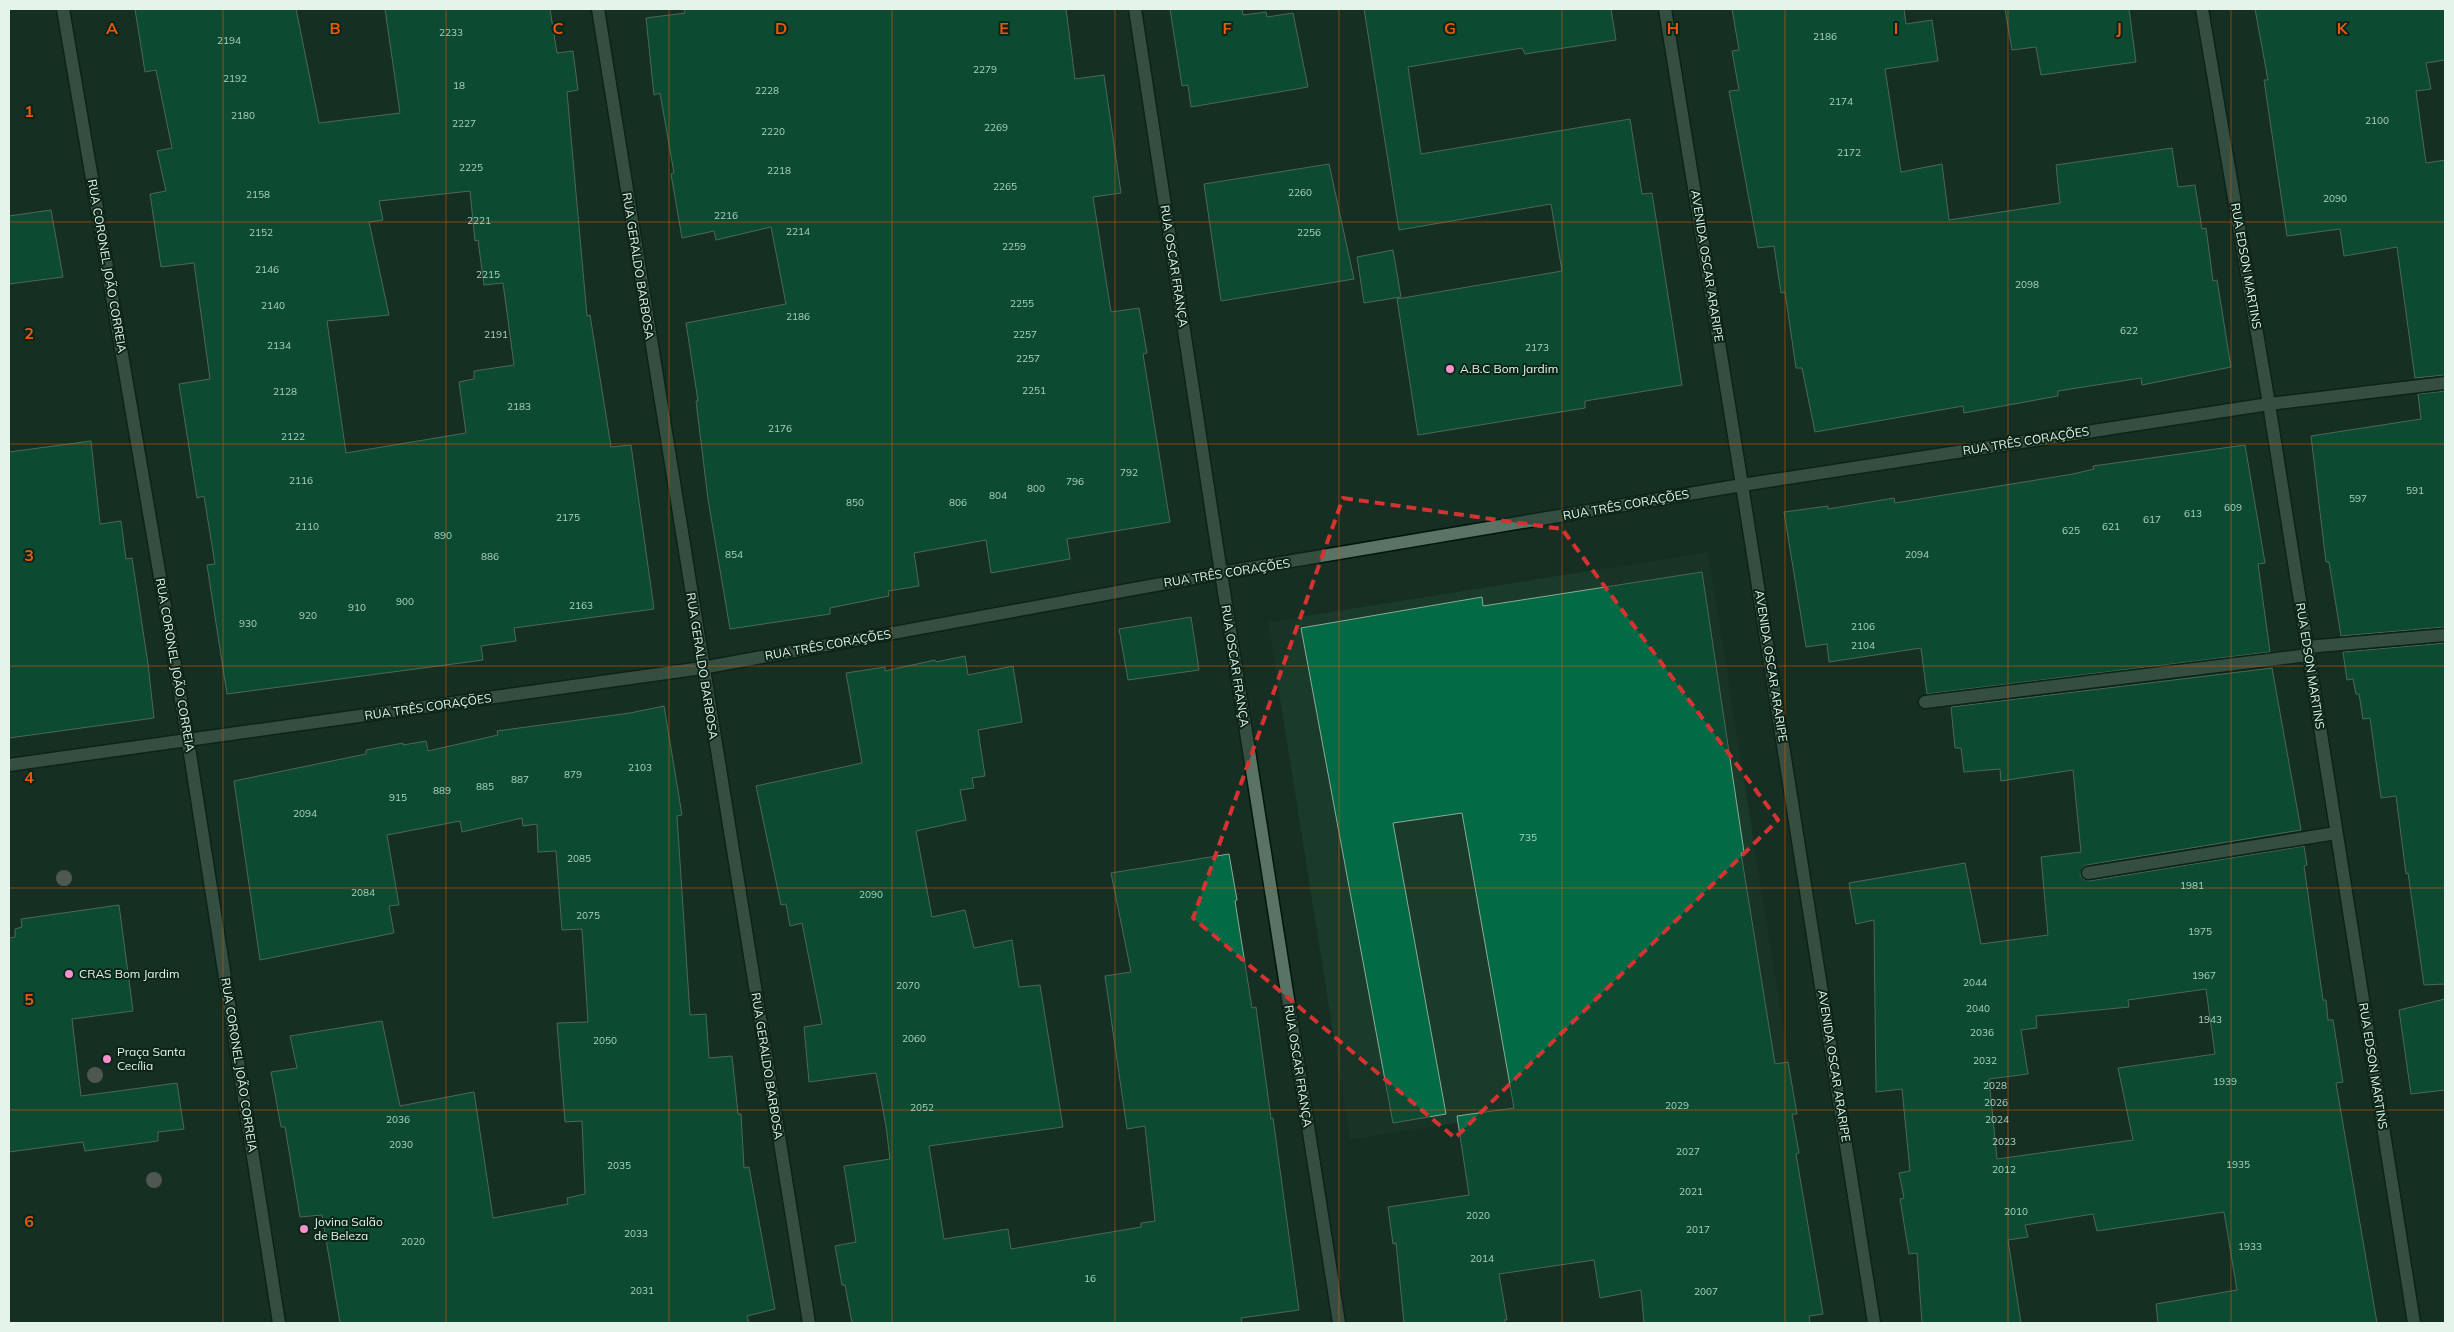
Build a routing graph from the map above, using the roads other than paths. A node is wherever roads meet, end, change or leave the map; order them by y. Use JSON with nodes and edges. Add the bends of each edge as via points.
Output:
{"nodes":[{"id":1,"x":63,"y":9,"type":"edge"},
{"id":2,"x":598,"y":9,"type":"edge"},
{"id":3,"x":1135,"y":9,"type":"edge"},
{"id":4,"x":1665,"y":9,"type":"edge"},
{"id":5,"x":2202,"y":9,"type":"edge"},
{"id":6,"x":2445,"y":383,"type":"edge"},
{"id":7,"x":2269,"y":404,"type":"junction"},
{"id":8,"x":1742,"y":485,"type":"junction"},
{"id":9,"x":1221,"y":573,"type":"junction"},
{"id":10,"x":2445,"y":635,"type":"edge"},
{"id":11,"x":2308,"y":651,"type":"junction"},
{"id":12,"x":702,"y":668,"type":"junction"},
{"id":13,"x":1924,"y":702,"type":"dead end"},
{"id":14,"x":188,"y":741,"type":"junction"},
{"id":15,"x":9,"y":765,"type":"edge"},
{"id":16,"x":2336,"y":832,"type":"junction"},
{"id":17,"x":2088,"y":873,"type":"dead end"},
{"id":18,"x":279,"y":1323,"type":"edge"},
{"id":19,"x":809,"y":1323,"type":"edge"},
{"id":20,"x":1339,"y":1323,"type":"edge"},
{"id":21,"x":1874,"y":1323,"type":"edge"},
{"id":22,"x":2414,"y":1323,"type":"edge"}],
"edges":[{"from":1,"to":14,"type":"street","name":"RUA CORONEL JOÃO CORREIA"},
{"from":2,"to":12,"type":"street","name":"RUA GERALDO BARBOSA"},
{"from":3,"to":9,"type":"street","name":"RUA OSCAR FRANÇA"},
{"from":4,"to":8,"type":"street","name":"AVENIDA OSCAR ARARIPE"},
{"from":5,"to":7,"type":"street","name":"RUA EDSON MARTINS"},
{"from":6,"to":7,"type":"street","name":"RUA TRÊS CORAÇÕES"},
{"from":7,"to":8,"type":"street","name":"RUA TRÊS CORAÇÕES"},
{"from":7,"to":11,"type":"street","name":"RUA EDSON MARTINS"},
{"from":8,"to":9,"type":"street","name":"RUA TRÊS CORAÇÕES"},
{"from":8,"to":21,"type":"street","name":"AVENIDA OSCAR ARARIPE"},
{"from":9,"to":12,"type":"street","name":"RUA TRÊS CORAÇÕES"},
{"from":9,"to":20,"type":"street","name":"RUA OSCAR FRANÇA"},
{"from":10,"to":11,"type":"street"},
{"from":11,"to":13,"type":"street"},
{"from":11,"to":16,"type":"street","name":"RUA EDSON MARTINS"},
{"from":12,"to":14,"type":"street","name":"RUA TRÊS CORAÇÕES"},
{"from":12,"to":19,"type":"street","name":"RUA GERALDO BARBOSA"},
{"from":14,"to":15,"type":"street","name":"RUA TRÊS CORAÇÕES"},
{"from":14,"to":18,"type":"street","name":"RUA CORONEL JOÃO CORREIA"},
{"from":16,"to":17,"type":"street"},
{"from":16,"to":22,"type":"street","name":"RUA EDSON MARTINS"}]}
